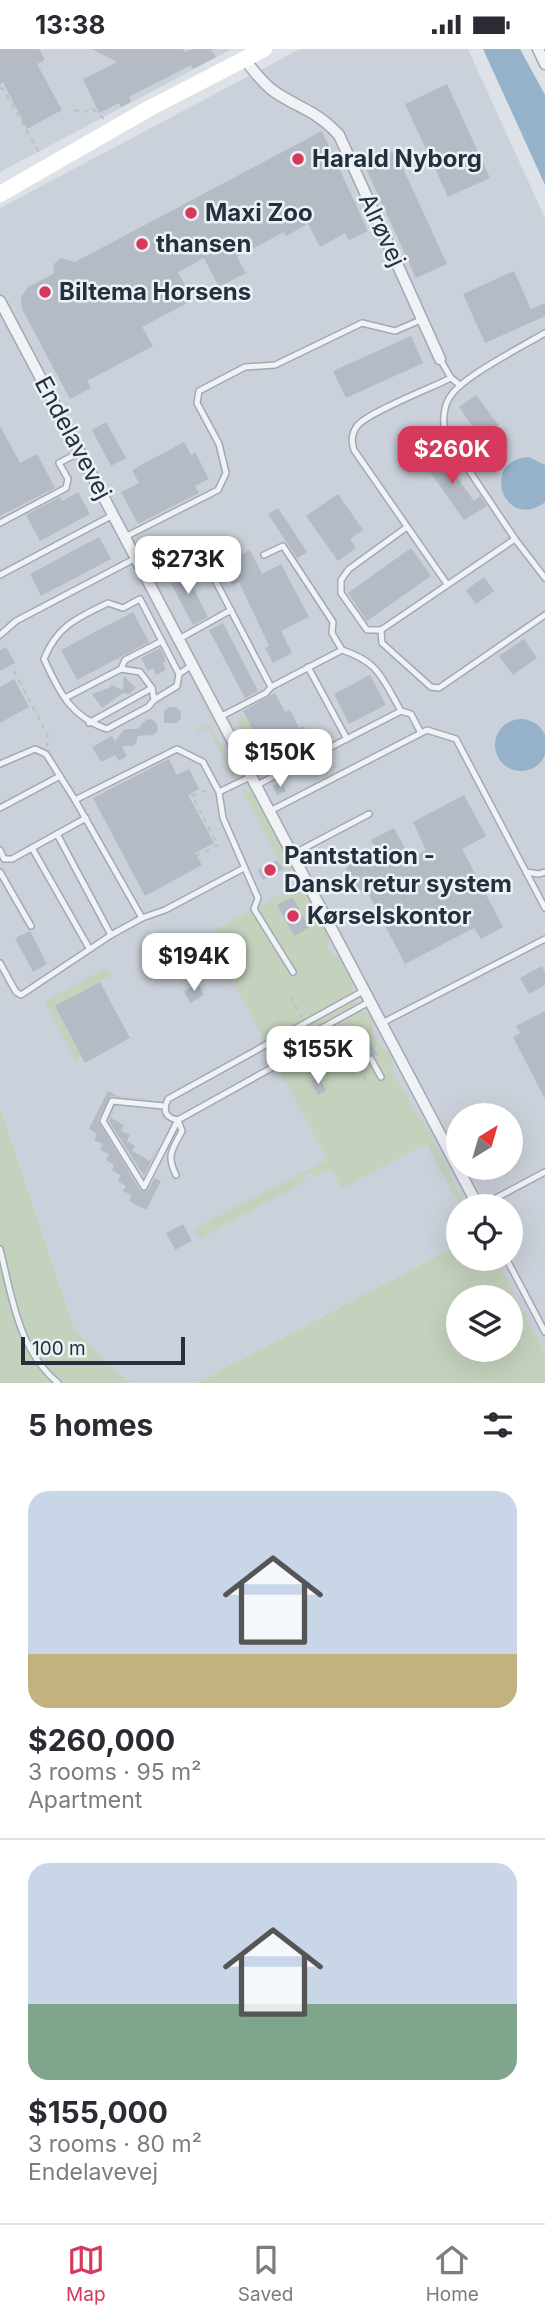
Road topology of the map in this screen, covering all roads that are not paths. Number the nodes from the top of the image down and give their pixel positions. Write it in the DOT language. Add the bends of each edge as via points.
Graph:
graph roads {
  1 [pos="264,49"];
  2 [pos="538,49"];
  3 [pos="242,54"];
  4 [pos="545,64"];
  5 [pos="0,194"];
  6 [pos="0,301"];
  7 [pos="423,319"];
  8 [pos="545,334"];
  9 [pos="440,359"];
  10 [pos="451,378"];
  11 [pos="460,385"];
  12 [pos="80,452"];
  13 [pos="113,515"];
  14 [pos="0,523"];
  15 [pos="407,527"];
  16 [pos="125,537"];
  17 [pos="515,539"];
  18 [pos="264,555"];
  19 [pos="136,558"];
  20 [pos="0,575"];
  21 [pos="545,578"];
  22 [pos="148,580"];
  23 [pos="447,584"];
  24 [pos="158,600"];
  25 [pos="144,607"];
  26 [pos="231,610"];
  27 [pos="545,615"];
  28 [pos="381,630"];
  29 [pos="0,635"];
  30 [pos="179,639"];
  31 [pos="162,641"];
  32 [pos="342,649"];
  33 [pos="193,665"];
  34 [pos="308,667"];
  35 [pos="121,669"];
  36 [pos="178,674"];
  37 [pos="271,687"];
  38 [pos="152,688"];
  39 [pos="65,698"];
  40 [pos="153,699"];
  41 [pos="401,711"];
  42 [pos="220,717"];
  43 [pos="89,723"];
  44 [pos="421,733"];
  45 [pos="347,739"];
  46 [pos="0,764"];
  47 [pos="60,776"];
  48 [pos="254,781"];
  49 [pos="217,789"];
  50 [pos="75,800"];
  51 [pos="0,808"];
  52 [pos="271,811"];
  53 [pos="369,814"];
  54 [pos="86,818"];
  55 [pos="57,834"];
  56 [pos="33,848"];
  57 [pos="0,851"];
  58 [pos="293,854"];
  59 [pos="2,860"];
  60 [pos="244,868"];
  61 [pos="0,872"];
  62 [pos="526,872"];
  63 [pos="545,872"];
  64 [pos="545,908"];
  65 [pos="142,918"];
  66 [pos="31,926"];
  67 [pos="111,935"];
  68 [pos="545,939"];
  69 [pos="89,948"];
  70 [pos="0,963"];
  71 [pos="293,972"];
  72 [pos="368,996"];
  73 [pos="382,1023"];
  74 [pos="272,1041"];
  75 [pos="371,1059"];
  76 [pos="283,1061"];
  77 [pos="381,1077"];
  78 [pos="164,1106"];
  79 [pos="178,1120"];
  80 [pos="545,1172"];
  81 [pos="176,1175"];
  82 [pos="474,1194"];
  83 [pos="503,1194"];
  84 [pos="0,1249"];
  85 [pos="513,1271"];
  86 [pos="545,1332"];
  87 [pos="58,1383"];
  1 -- 3 [label="street"];
  2 -- 4 [label="street"];
  3 -- 5 [label="street"];
  3 -- 7 [label="street, Alrøvej" via="276,93 313,111 339,135"];
  6 -- 12 [label="street, Endelavevej"];
  7 -- 9 [label="street, Alrøvej"];
  7 -- 16 [label="lane" via="395,331 362,323 275,365 245,367 199,391 197,403 219,444 226,473 218,490"];
  8 -- 11 [label="lane"];
  9 -- 10 [label="lane"];
  10 -- 11 [label="lane"];
  10 -- 15 [label="lane" via="365,419 352,435 354,450"];
  11 -- 17 [label="lane" via="446,403 446,436"];
  12 -- 13 [label="street, Endelavevej"];
  12 -- 14 [label="lane" via="59,463 68,479 65,488"];
  13 -- 16 [label="street, Endelavevej"];
  13 -- 20 [label="lane"];
  15 -- 23 [label="lane"];
  15 -- 28 [label="lane" via="349,569 341,580 341,593 367,630"];
  16 -- 19 [label="street, Endelavevej"];
  17 -- 21 [label="lane"];
  17 -- 23 [label="lane"];
  18 -- 32 [label="lane" via="283,546 333,622 332,633"];
  19 -- 22 [label="street, Endelavevej"];
  19 -- 29 [label="lane" via="16,621"];
  22 -- 24 [label="street, Endelavevej"];
  22 -- 26 [label="lane" via="195,555 204,559"];
  23 -- 28 [label="lane"];
  24 -- 25 [label="lane"];
  24 -- 30 [label="street, Endelavevej"];
  25 -- 31 [label="lane"];
  25 -- 39 [label="lane" via="140,599 123,608 108,603 74,619 52,640 44,659"];
  26 -- 30 [label="lane"];
  26 -- 37 [label="lane"];
  27 -- 28 [label="lane" via="439,688 431,687 382,643"];
  30 -- 33 [label="street, Endelavevej"];
  31 -- 35 [label="lane" via="125,660"];
  31 -- 36 [label="lane"];
  32 -- 34 [label="lane"];
  32 -- 41 [label="lane" via="377,669"];
  33 -- 36 [label="lane"];
  33 -- 42 [label="street, Endelavevej"];
  34 -- 37 [label="lane"];
  34 -- 45 [label="lane"];
  35 -- 38 [label="lane" via="139,672"];
  35 -- 39 [label="lane"];
  36 -- 40 [label="lane" via="177,686"];
  37 -- 42 [label="lane"];
  38 -- 40 [label="lane"];
  38 -- 43 [label="lane"];
  39 -- 43 [label="lane"];
  40 -- 43 [label="lane" via="148,707 107,729"];
  41 -- 44 [label="lane" via="411,714"];
  41 -- 45 [label="lane"];
  42 -- 48 [label="street, Endelavevej"];
  44 -- 52 [label="lane"];
  44 -- 62 [label="lane" via="427,730 456,739"];
  45 -- 48 [label="lane"];
  46 -- 47 [label="lane" via="35,749 46,754"];
  47 -- 50 [label="lane"];
  47 -- 51 [label="lane"];
  48 -- 49 [label="lane"];
  48 -- 52 [label="street, Endelavevej"];
  49 -- 50 [label="lane" via="202,762 177,749"];
  49 -- 60 [label="lane" via="223,818"];
  50 -- 54 [label="lane"];
  52 -- 58 [label="street, Endelavevej"];
  53 -- 58 [label="lane"];
  54 -- 55 [label="lane"];
  54 -- 65 [label="lane"];
  55 -- 56 [label="lane"];
  55 -- 67 [label="lane"];
  56 -- 59 [label="lane"];
  56 -- 69 [label="lane"];
  57 -- 59 [label="lane"];
  58 -- 72 [label="street, Endelavevej"];
  60 -- 65 [label="lane"];
  60 -- 71 [label="lane" via="258,898 254,909"];
  61 -- 66 [label="lane"];
  62 -- 63 [label="lane"];
  62 -- 64 [label="lane"];
  65 -- 67 [label="lane"];
  67 -- 69 [label="lane"];
  68 -- 73 [label="lane"];
  69 -- 70 [label="lane" via="21,995"];
  72 -- 73 [label="street, Endelavevej"];
  72 -- 74 [label="lane"];
  72 -- 76 [label="lane" via="313,1033 302,1051"];
  73 -- 82 [label="street, Endelavevej"];
  74 -- 76 [label="lane"];
  74 -- 78 [label="lane"];
  75 -- 77 [label="lane"];
  76 -- 79 [label="lane"];
  78 -- 79 [label="lane" via="165,1114"];
  78 -- 79 [label="lane" via="112,1101 103,1121 144,1187"];
  79 -- 81 [label="lane" via="181,1131 170,1155"];
  80 -- 83 [label="lane"];
  84 -- 87 [label="lane" via="21,1331 36,1361"];
  85 -- 86 [label="lane"];
}
